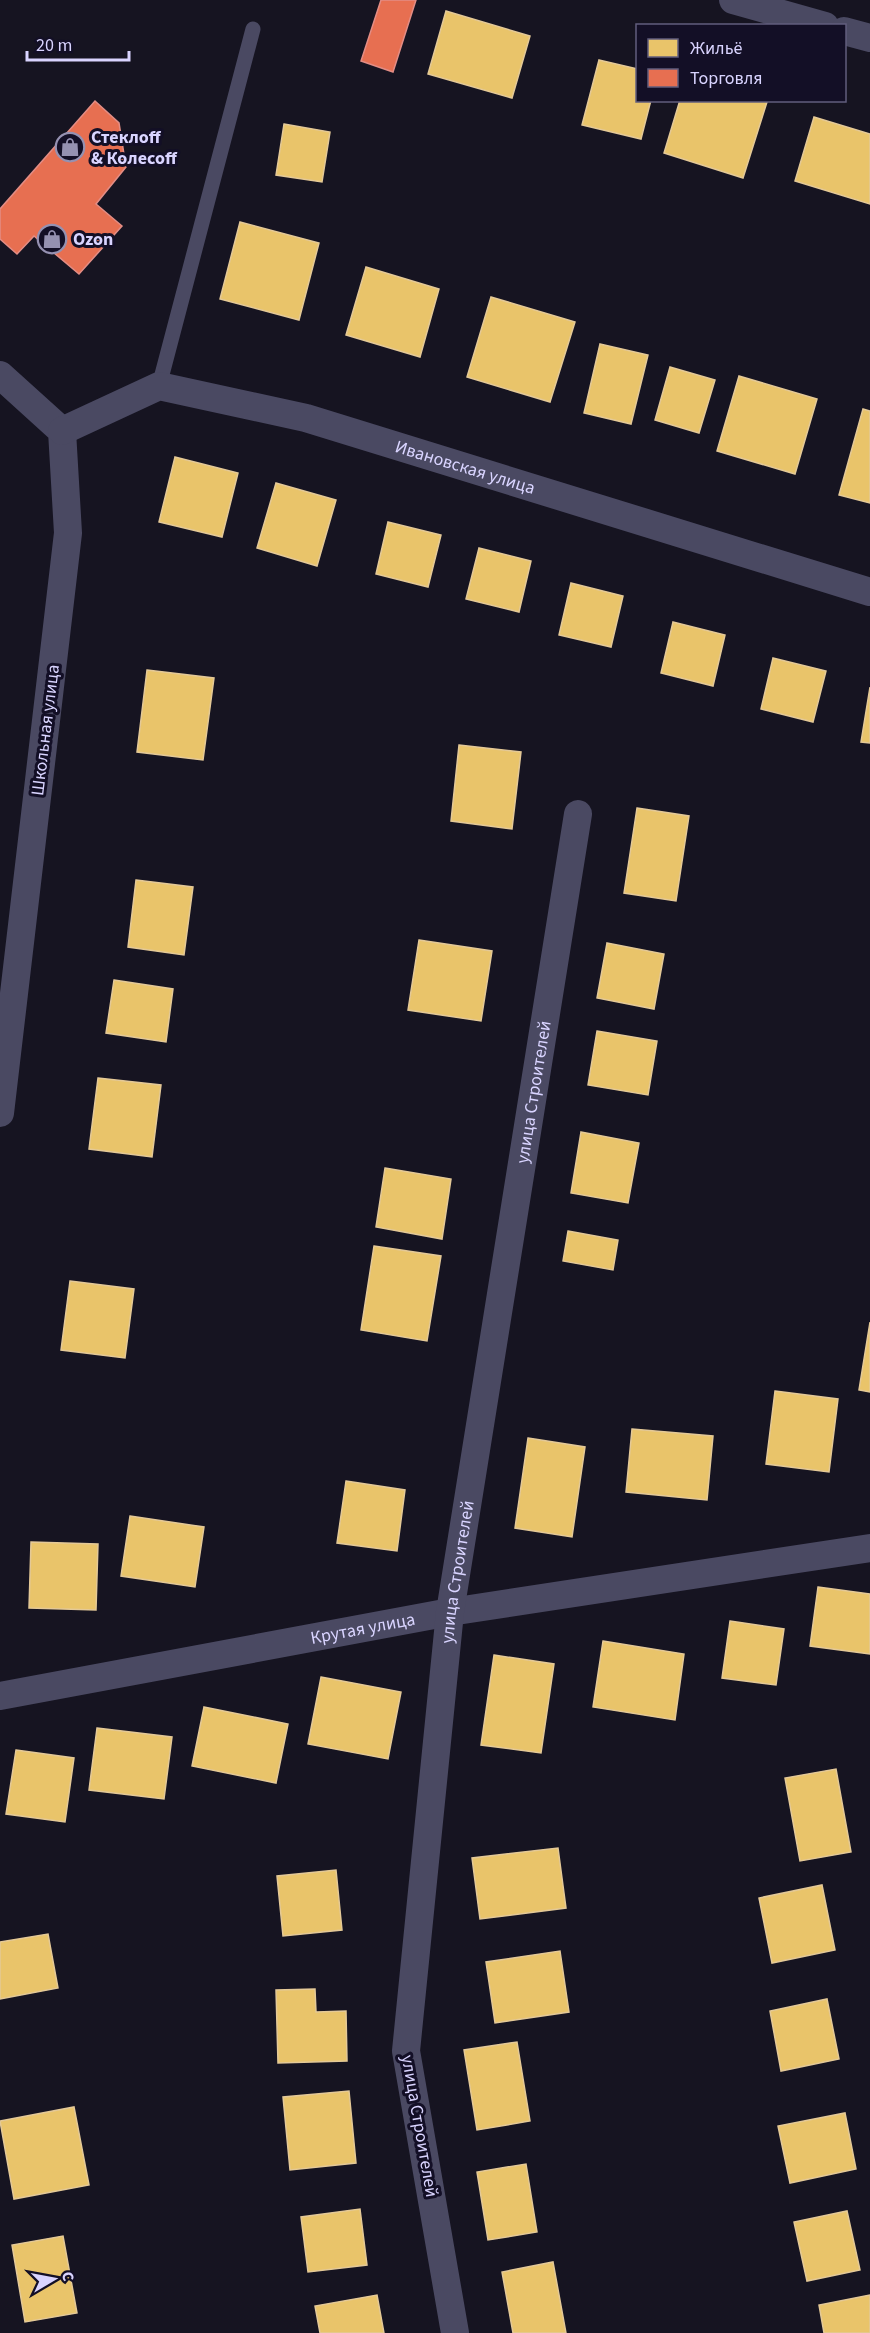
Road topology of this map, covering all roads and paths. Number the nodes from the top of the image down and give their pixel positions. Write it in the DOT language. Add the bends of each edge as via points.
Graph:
graph roads {
  1 [pos="733,0"];
  2 [pos="818,24"];
  3 [pos="253,29"];
  4 [pos="846,32"];
  5 [pos="870,38"];
  6 [pos="0,375"];
  7 [pos="159,386"];
  8 [pos="62,431"];
  9 [pos="870,592"];
  10 [pos="578,814"];
  11 [pos="0,1113"];
  12 [pos="870,1548"];
  13 [pos="450,1612"];
  14 [pos="0,1696"];
  15 [pos="456,2333"];
  1 -- 2 [label="street"];
  3 -- 7 [label="lane"];
  4 -- 5 [label="street"];
  6 -- 8 [label="street"];
  7 -- 8 [label="street"];
  7 -- 9 [label="street, Ивановская улица" via="306,418"];
  8 -- 11 [label="street, Школьная улица" via="68,533"];
  10 -- 13 [label="street, улица Строителей"];
  12 -- 13 [label="street, Крутая улица"];
  13 -- 14 [label="street, Крутая улица"];
  13 -- 15 [label="street, улица Строителей" via="406,2051"];
}
